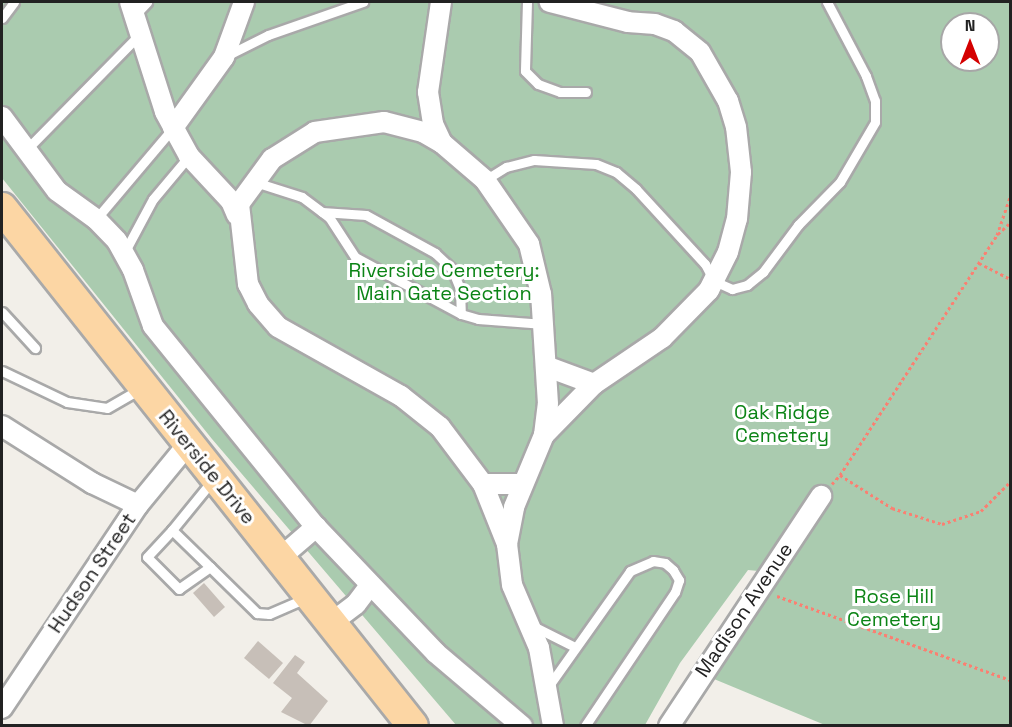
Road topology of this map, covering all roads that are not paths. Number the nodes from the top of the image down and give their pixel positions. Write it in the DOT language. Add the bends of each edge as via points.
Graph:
graph roads {
  1 [pos="14,2"];
  2 [pos="244,2"];
  3 [pos="363,2"];
  4 [pos="441,2"];
  5 [pos="527,2"];
  6 [pos="550,2"];
  7 [pos="827,2"];
  8 [pos="138,13"];
  9 [pos="2,18"];
  10 [pos="224,57"];
  11 [pos="586,92"];
  12 [pos="428,98"];
  13 [pos="2,117"];
  14 [pos="396,124"];
  15 [pos="173,128"];
  16 [pos="442,143"];
  17 [pos="26,150"];
  18 [pos="189,156"];
  19 [pos="485,180"];
  20 [pos="255,182"];
  21 [pos="2,208"];
  22 [pos="322,212"];
  23 [pos="237,215"];
  24 [pos="96,219"];
  25 [pos="124,253"];
  26 [pos="714,281"];
  27 [pos="2,312"];
  28 [pos="461,314"];
  29 [pos="544,324"];
  30 [pos="35,348"];
  31 [pos="548,367"];
  32 [pos="2,371"];
  33 [pos="594,384"];
  34 [pos="143,387"];
  35 [pos="2,426"];
  36 [pos="544,435"];
  37 [pos="189,442"];
  38 [pos="216,476"];
  39 [pos="483,484"];
  40 [pos="522,484"];
  41 [pos="821,496"];
  42 [pos="138,505"];
  43 [pos="316,527"];
  44 [pos="172,530"];
  45 [pos="507,543"];
  46 [pos="280,558"];
  47 [pos="210,567"];
  48 [pos="369,587"];
  49 [pos="310,596"];
  50 [pos="331,623"];
  51 [pos="529,624"];
  52 [pos="574,647"];
  53 [pos="547,689"];
  54 [pos="2,708"];
  55 [pos="413,726"];
  56 [pos="522,726"];
  57 [pos="553,726"];
  58 [pos="585,726"];
  59 [pos="669,726"];
  1 -- 9 [label="lane"];
  2 -- 10 [label="street"];
  3 -- 10 [label="lane" via="268,34"];
  4 -- 12 [label="street"];
  5 -- 11 [label="lane" via="525,71 538,84 560,92"];
  6 -- 26 [label="street" via="674,32 700,52 713,72 736,127 741,172 737,219 728,252"];
  7 -- 26 [label="lane" via="866,76 875,101 875,122 840,182 798,225 763,272 747,285 732,289"];
  8 -- 15 [label="street" via="151,76"];
  8 -- 17 [label="lane"];
  10 -- 15 [label="street"];
  12 -- 14 [label="street" via="416,115"];
  12 -- 16 [label="street"];
  13 -- 17 [label="street"];
  14 -- 16 [label="street"];
  14 -- 20 [label="street" via="384,122 315,132 273,159"];
  15 -- 18 [label="street"];
  15 -- 24 [label="lane"];
  16 -- 19 [label="street"];
  17 -- 24 [label="street" via="57,191"];
  18 -- 23 [label="street" via="231,201"];
  18 -- 25 [label="lane" via="153,199"];
  19 -- 26 [label="lane" via="506,167 534,160 596,164 616,172 705,264"];
  19 -- 29 [label="street" via="529,244"];
  20 -- 22 [label="lane" via="302,197"];
  20 -- 23 [label="street" via="243,195"];
  21 -- 34 [label="main road, Riverside Drive"];
  22 -- 28 [label="lane" via="355,257"];
  22 -- 28 [label="lane" via="375,218 435,253 452,269 460,290"];
  23 -- 39 [label="street" via="248,284 258,304 278,327 401,396 440,427"];
  24 -- 25 [label="street"];
  25 -- 43 [label="street" via="153,326"];
  26 -- 33 [label="street" via="684,319 662,338"];
  27 -- 30 [label="lane"];
  28 -- 29 [label="lane"];
  29 -- 31 [label="street"];
  31 -- 33 [label="street"];
  31 -- 36 [label="street"];
  32 -- 34 [label="lane" via="67,402 107,408"];
  33 -- 36 [label="street"];
  34 -- 37 [label="main road, Riverside Drive"];
  35 -- 42 [label="street" via="92,483"];
  36 -- 40 [label="street"];
  37 -- 38 [label="main road, Riverside Drive"];
  37 -- 42 [label="street, Hudson Street"];
  38 -- 44 [label="lane"];
  38 -- 46 [label="main road, Riverside Drive"];
  39 -- 40 [label="street"];
  39 -- 45 [label="street"];
  40 -- 45 [label="street"];
  41 -- 59 [label="street, Madison Avenue"];
  42 -- 54 [label="street, Hudson Street"];
  43 -- 46 [label="street"];
  43 -- 48 [label="street"];
  44 -- 47 [label="lane"];
  44 -- 47 [label="lane" via="147,557 179,589"];
  45 -- 51 [label="street" via="512,585"];
  46 -- 49 [label="main road, Riverside Drive"];
  47 -- 49 [label="lane" via="257,614 269,614"];
  48 -- 50 [label="street" via="356,604"];
  48 -- 56 [label="street" via="436,653"];
  49 -- 50 [label="main road, Riverside Drive"];
  50 -- 55 [label="main road, Riverside Drive"];
  51 -- 52 [label="lane"];
  51 -- 53 [label="street" via="539,648"];
  52 -- 53 [label="lane"];
  52 -- 58 [label="lane" via="630,571 653,561 665,563 673,570 679,580 675,592"];
  53 -- 57 [label="street"];
}
